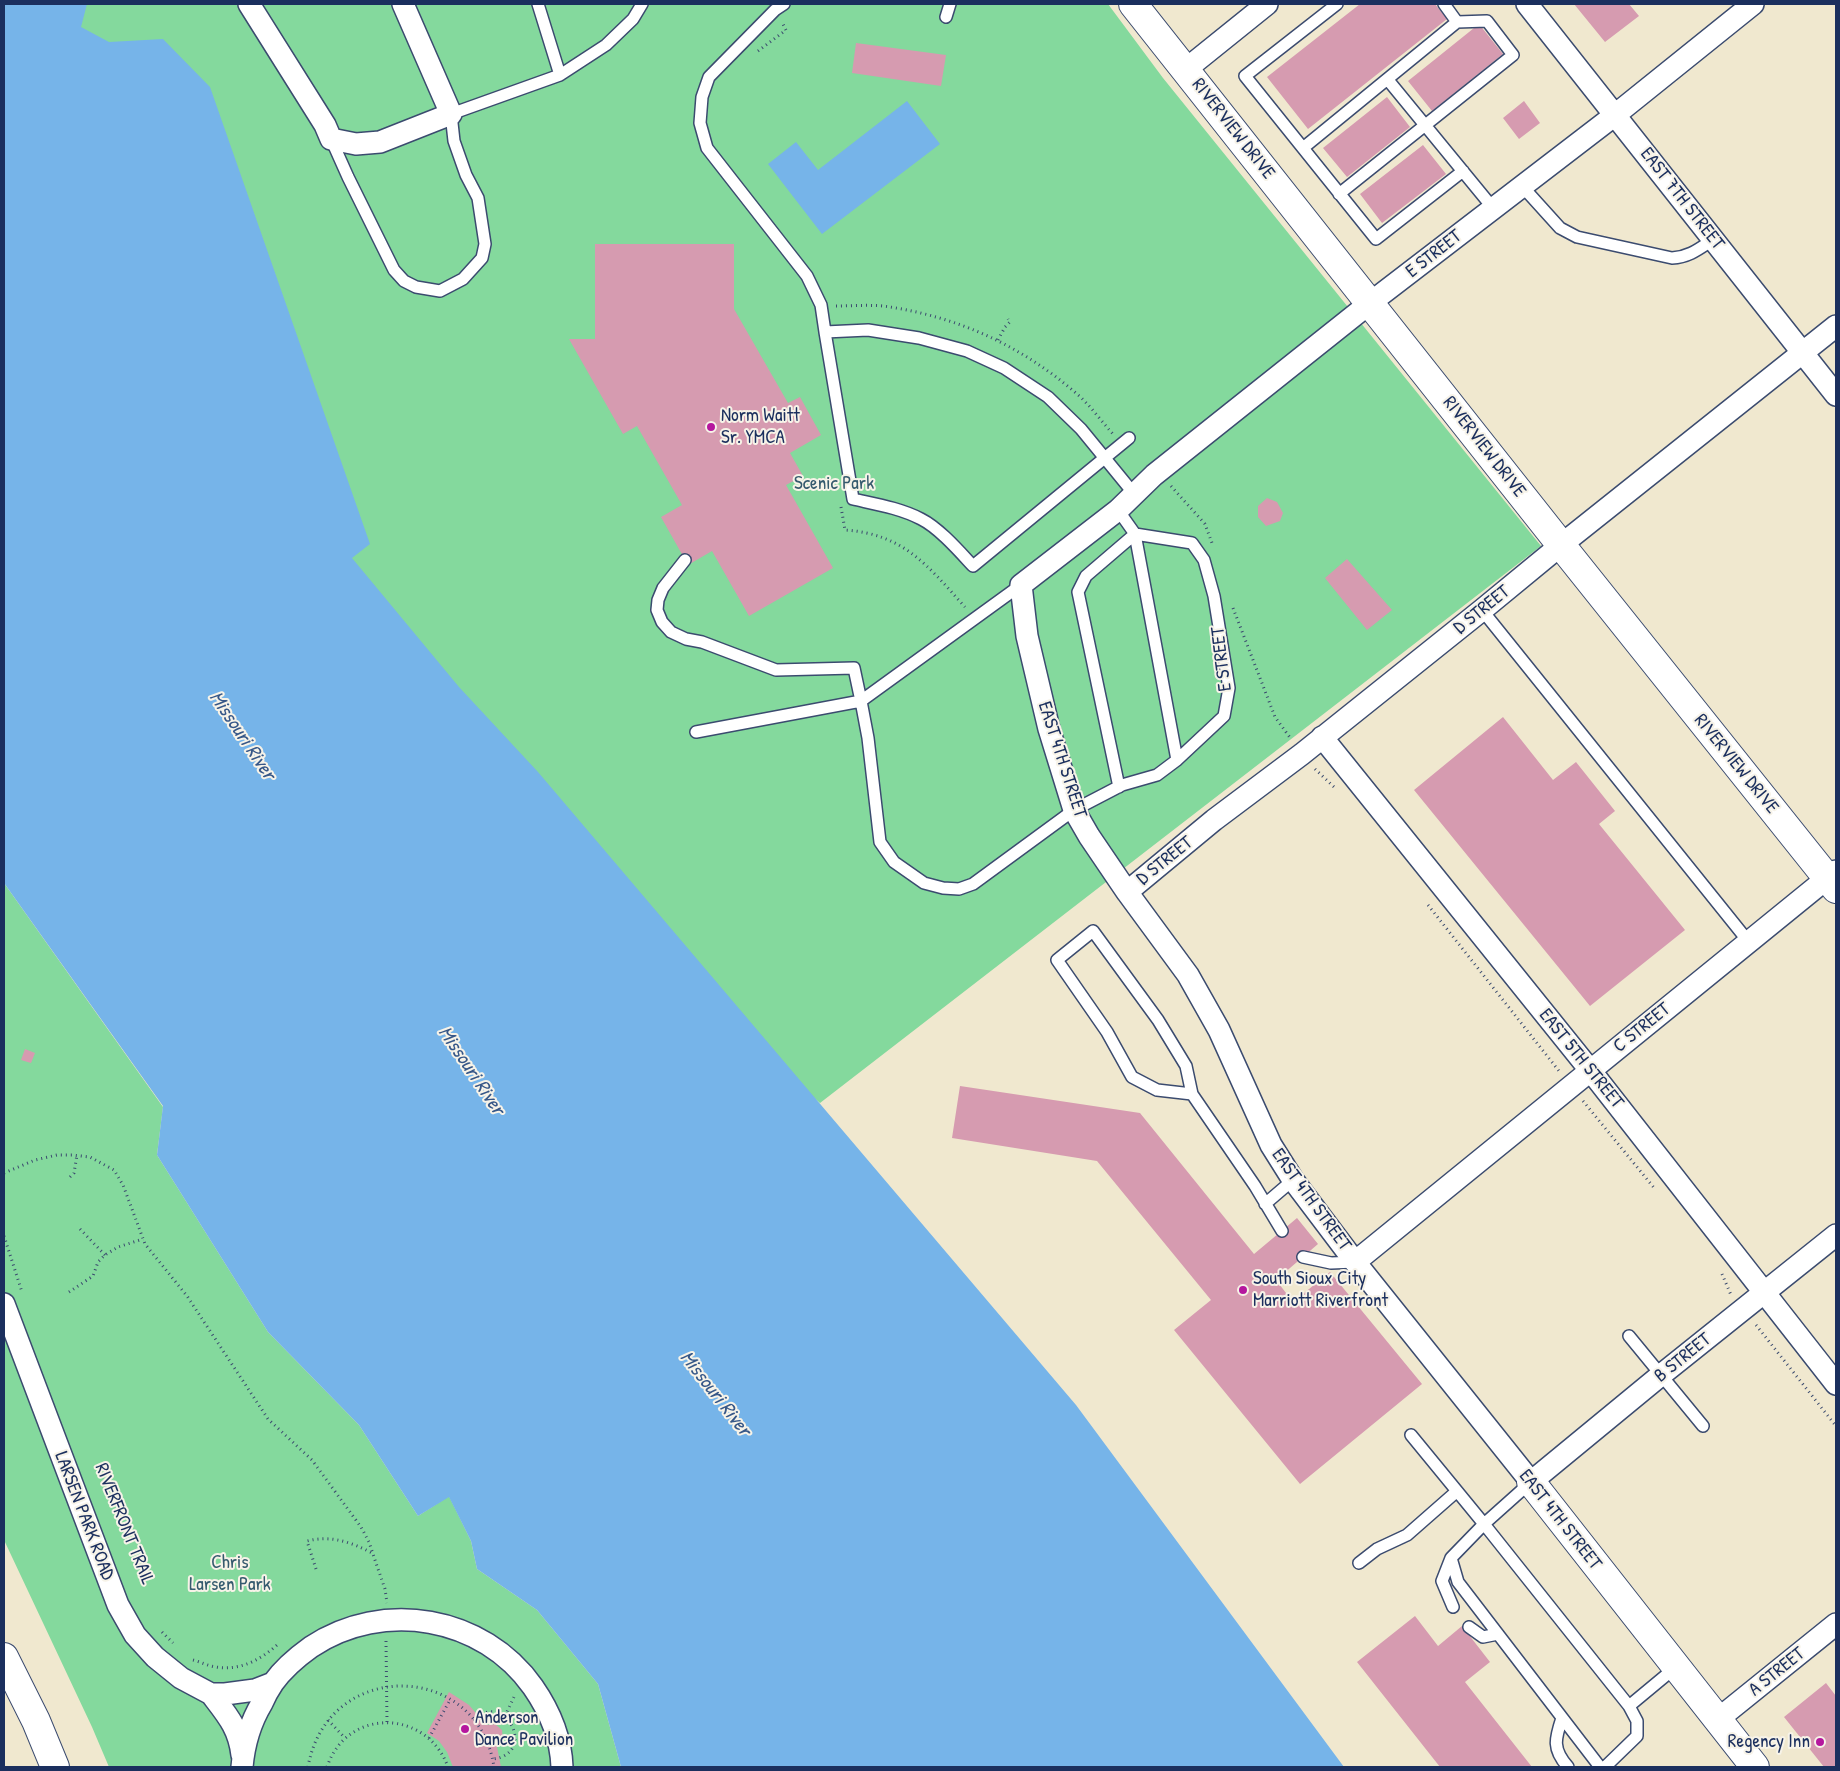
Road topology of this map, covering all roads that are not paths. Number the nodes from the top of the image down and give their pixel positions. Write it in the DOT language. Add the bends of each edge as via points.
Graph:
graph roads {
  1 [pos="248,4"];
  2 [pos="403,4"];
  3 [pos="538,4"];
  4 [pos="642,4"];
  5 [pos="950,4"];
  6 [pos="1133,4"];
  7 [pos="1267,4"];
  8 [pos="1337,4"];
  9 [pos="1444,4"];
  10 [pos="1527,4"];
  11 [pos="1753,4"];
  12 [pos="779,7"];
  13 [pos="946,17"];
  14 [pos="1457,22"];
  15 [pos="1185,70"];
  16 [pos="560,75"];
  17 [pos="1388,80"];
  18 [pos="451,114"];
  19 [pos="1615,115"];
  20 [pos="1426,126"];
  21 [pos="332,139"];
  22 [pos="1303,148"];
  23 [pos="1463,171"];
  24 [pos="1522,186"];
  25 [pos="1340,194"];
  26 [pos="1493,208"];
  27 [pos="1714,239"];
  28 [pos="1370,303"];
  29 [pos="1836,326"];
  30 [pos="825,332"];
  31 [pos="1803,352"];
  32 [pos="1836,394"];
  33 [pos="1125,441"];
  34 [pos="1105,459"];
  35 [pos="1135,495"];
  36 [pos="1118,510"];
  37 [pos="1135,534"];
  38 [pos="1561,545"];
  39 [pos="685,560"];
  40 [pos="1021,585"];
  41 [pos="1482,610"];
  42 [pos="861,701"];
  43 [pos="696,732"];
  44 [pos="1322,737"];
  45 [pos="1177,760"];
  46 [pos="1119,787"];
  47 [pos="1074,810"];
  48 [pos="1833,879"];
  49 [pos="1127,892"];
  50 [pos="1748,941"];
  51 [pos="1590,1070"];
  52 [pos="1192,1094"];
  53 [pos="1293,1180"];
  54 [pos="1265,1204"];
  55 [pos="1282,1231"];
  56 [pos="1836,1235"];
  57 [pos="1303,1257"];
  58 [pos="1355,1262"];
  59 [pos="1764,1292"];
  60 [pos="4,1304"];
  61 [pos="1629,1336"];
  62 [pos="1661,1375"];
  63 [pos="1836,1384"];
  64 [pos="1703,1426"];
  65 [pos="1411,1435"];
  66 [pos="1531,1482"];
  67 [pos="1456,1492"];
  68 [pos="1484,1524"];
  69 [pos="1451,1558"];
  70 [pos="1358,1563"];
  71 [pos="1453,1607"];
  72 [pos="1836,1624"];
  73 [pos="1469,1627"];
  74 [pos="1498,1634"];
  75 [pos="4,1657"];
  76 [pos="1676,1667"];
  77 [pos="273,1683"];
  78 [pos="212,1694"];
  79 [pos="1629,1706"];
  80 [pos="1562,1718"];
  81 [pos="1717,1720"];
  82 [pos="36,1721"];
  83 [pos="242,1763"];
  84 [pos="55,1767"];
  85 [pos="68,1767"];
  86 [pos="562,1767"];
  87 [pos="1568,1767"];
  88 [pos="1600,1767"];
  89 [pos="1605,1767"];
  90 [pos="1755,1767"];
  1 -- 21 [label="street"];
  2 -- 18 [label="street"];
  3 -- 16 [label="lane"];
  4 -- 16 [label="lane" via="633,19 606,44"];
  5 -- 13 [label="lane"];
  6 -- 15 [label="main road, RIVERVIEW DRIVE"];
  7 -- 15 [label="street"];
  8 -- 22 [label="lane" via="1245,76"];
  9 -- 14 [label="lane"];
  10 -- 19 [label="street, EAST 7TH STREET"];
  11 -- 19 [label="street, E STREET"];
  12 -- 30 [label="lane" via="709,77 702,97 700,123 707,148 807,276 821,305"];
  14 -- 17 [label="lane"];
  14 -- 20 [label="lane" via="1487,20 1513,55"];
  15 -- 28 [label="main road, RIVERVIEW DRIVE"];
  16 -- 18 [label="lane"];
  17 -- 20 [label="lane"];
  17 -- 22 [label="lane"];
  18 -- 21 [label="street" via="380,142 356,144"];
  18 -- 21 [label="lane" via="454,141 478,198 485,244 482,258 463,279 440,291 416,287 404,281 394,270"];
  19 -- 24 [label="street, E STREET"];
  19 -- 27 [label="street, EAST 7TH STREET"];
  20 -- 23 [label="lane"];
  20 -- 25 [label="lane"];
  22 -- 25 [label="lane"];
  23 -- 25 [label="lane" via="1376,239"];
  23 -- 26 [label="lane"];
  24 -- 26 [label="street, E STREET"];
  24 -- 27 [label="lane" via="1560,228 1577,237 1672,258 1693,253"];
  26 -- 28 [label="street, E STREET"];
  27 -- 31 [label="street, EAST 7TH STREET"];
  28 -- 35 [label="street, E STREET" via="1154,476"];
  28 -- 38 [label="main road, RIVERVIEW DRIVE"];
  29 -- 31 [label="street, D STREET"];
  30 -- 34 [label="lane" via="868,330 919,338 967,352 1004,368 1048,396"];
  30 -- 34 [label="lane" via="853,499 922,519 951,542 973,566"];
  31 -- 32 [label="street, EAST 7TH STREET"];
  31 -- 38 [label="street, D STREET"];
  33 -- 34 [label="lane"];
  34 -- 35 [label="lane"];
  35 -- 36 [label="street, E STREET"];
  36 -- 37 [label="lane"];
  36 -- 40 [label="street, E STREET"];
  37 -- 45 [label="lane"];
  37 -- 45 [label="lane, E STREET" via="1192,543 1204,560 1214,596 1229,688 1224,716"];
  37 -- 46 [label="lane" via="1086,576 1078,592"];
  38 -- 41 [label="street, D STREET"];
  38 -- 48 [label="main road, RIVERVIEW DRIVE"];
  39 -- 42 [label="lane, E STREET" via="663,588 658,600 657,610 671,632 776,670 854,668"];
  40 -- 42 [label="lane"];
  40 -- 47 [label="street, EAST 4TH STREET" via="1027,636 1049,729"];
  41 -- 44 [label="street, D STREET"];
  41 -- 50 [label="lane"];
  42 -- 43 [label="lane"];
  42 -- 47 [label="lane, E STREET" via="880,842 894,862 924,883 959,889 974,884"];
  44 -- 49 [label="street, D STREET"];
  44 -- 51 [label="street, EAST 5TH STREET"];
  45 -- 46 [label="lane, E STREET" via="1157,775"];
  46 -- 47 [label="lane, E STREET"];
  47 -- 49 [label="street, EAST 4TH STREET"];
  48 -- 50 [label="street, C STREET"];
  49 -- 53 [label="street, EAST 4TH STREET" via="1188,975 1219,1030 1271,1145"];
  50 -- 51 [label="street, C STREET"];
  51 -- 58 [label="street, C STREET"];
  51 -- 59 [label="street, EAST 5TH STREET"];
  52 -- 52 [label="lane" via="1186,1066 1158,1020 1093,931 1057,960 1108,1032 1132,1076 1157,1090"];
  52 -- 54 [label="lane"];
  53 -- 54 [label="lane"];
  53 -- 58 [label="street, EAST 4TH STREET"];
  54 -- 55 [label="lane"];
  56 -- 59 [label="street, B STREET"];
  57 -- 58 [label="lane" via="1331,1263"];
  58 -- 66 [label="street, EAST 4TH STREET"];
  59 -- 62 [label="street, B STREET"];
  59 -- 63 [label="street, EAST 5TH STREET"];
  60 -- 78 [label="street, LARSEN PARK ROAD" via="118,1605 135,1635 155,1657 181,1678"];
  61 -- 62 [label="lane"];
  62 -- 64 [label="lane"];
  62 -- 66 [label="street, B STREET"];
  65 -- 67 [label="lane"];
  66 -- 68 [label="lane"];
  66 -- 76 [label="main road, EAST 4TH STREET"];
  67 -- 68 [label="lane"];
  67 -- 70 [label="lane" via="1406,1535 1377,1549"];
  68 -- 69 [label="lane"];
  68 -- 79 [label="lane"];
  69 -- 71 [label="lane" via="1442,1581"];
  69 -- 74 [label="lane" via="1458,1582"];
  72 -- 81 [label="street, A STREET"];
  73 -- 74 [label="lane" via="1483,1637"];
  74 -- 80 [label="lane"];
  75 -- 82 [label="main road"];
  76 -- 79 [label="lane"];
  76 -- 81 [label="main road, EAST 4TH STREET"];
  77 -- 78 [label="street, LARSEN PARK ROAD" via="255,1690"];
  77 -- 83 [label="street, LARSEN PARK ROAD" via="254,1718"];
  77 -- 86 [label="street, LARSEN PARK ROAD" via="321,1640 386,1613 449,1626 499,1651 525,1676 555,1729"];
  78 -- 83 [label="street, LARSEN PARK ROAD" via="236,1728"];
  79 -- 89 [label="lane" via="1637,1721 1637,1736"];
  80 -- 87 [label="lane" via="1555,1740"];
  80 -- 88 [label="lane"];
  81 -- 90 [label="main road, EAST 4TH STREET"];
  82 -- 84 [label="main road"];
  82 -- 85 [label="main road"];
}
